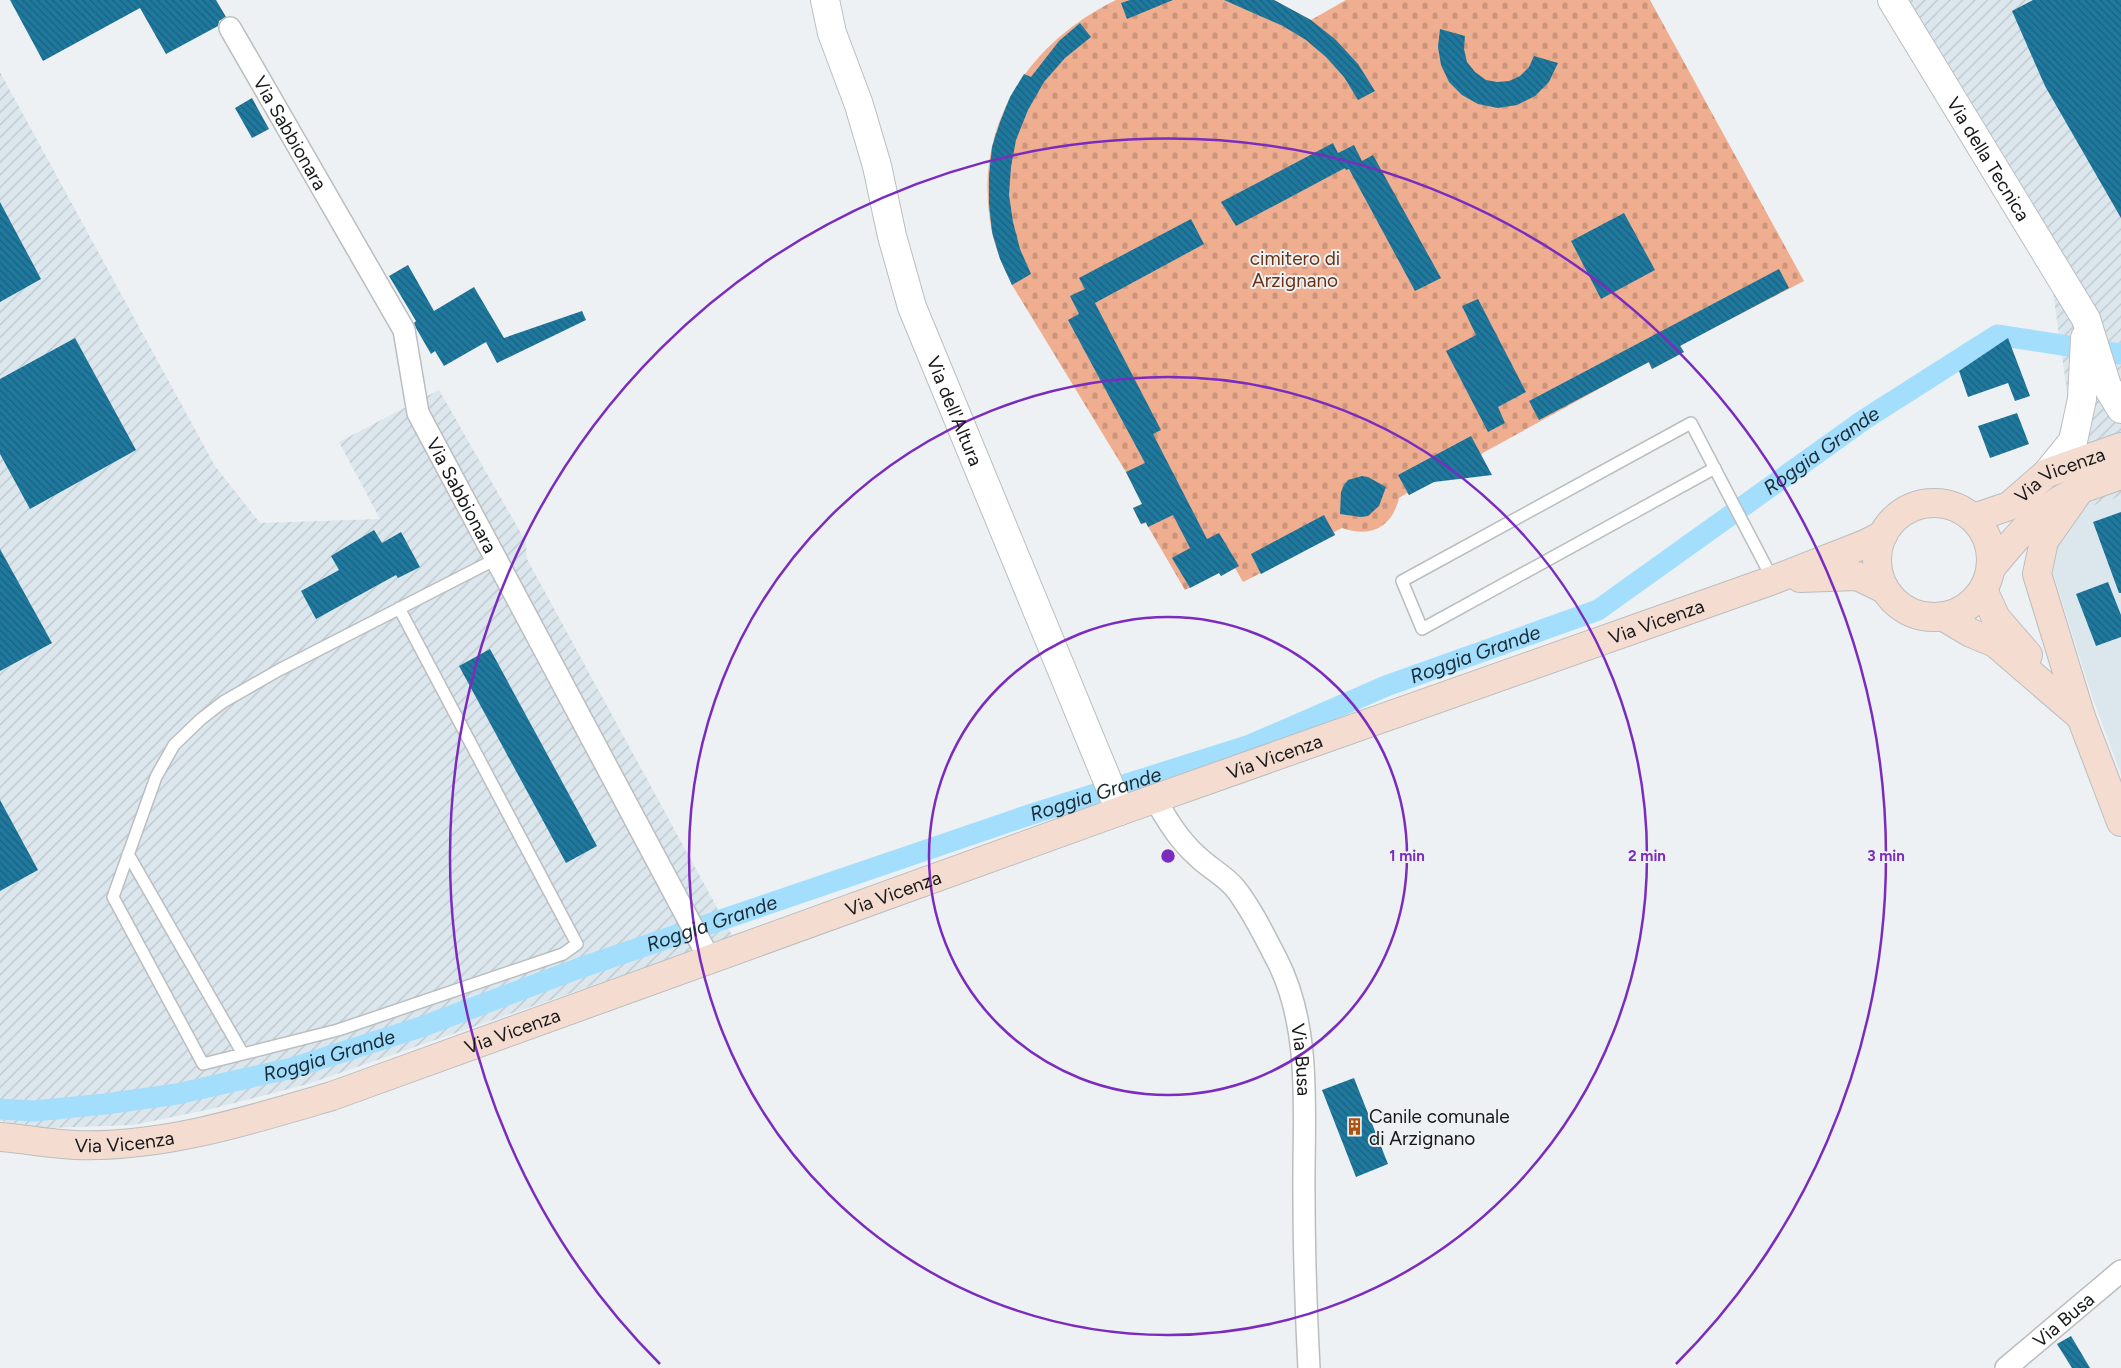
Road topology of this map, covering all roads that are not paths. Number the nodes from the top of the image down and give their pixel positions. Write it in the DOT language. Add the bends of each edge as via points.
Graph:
graph roads {
  1 [pos="825,0"];
  2 [pos="1892,0"];
  3 [pos="230,28"];
  4 [pos="2086,319"];
  5 [pos="2121,409"];
  6 [pos="2121,447"];
  7 [pos="1715,468"];
  8 [pos="2047,473"];
  9 [pos="2121,475"];
  10 [pos="2079,491"];
  11 [pos="1974,518"];
  12 [pos="1883,535"];
  13 [pos="496,558"];
  14 [pos="1987,579"];
  15 [pos="1773,580"];
  16 [pos="1884,589"];
  17 [pos="399,608"];
  18 [pos="1944,617"];
  19 [pos="2081,717"];
  20 [pos="1156,798"];
  21 [pos="1120,811"];
  22 [pos="2121,822"];
  23 [pos="128,854"];
  24 [pos="710,960"];
  25 [pos="242,1054"];
  26 [pos="0,1137"];
  27 [pos="2121,1271"];
  28 [pos="1309,1368"];
  29 [pos="2006,1368"];
  1 -- 21 [label="street, Via dell'Altura" via="832,33 877,166 912,307"];
  2 -- 4 [label="street, Via della Tecnica"];
  3 -- 13 [label="street, Via Sabbionara" via="404,330 418,413"];
  4 -- 5 [label="street, Via della Tecnica" via="2107,386"];
  4 -- 8 [label="street" via="2082,399 2073,441"];
  6 -- 8 [label="main road, Via Vicenza"];
  7 -- 7 [label="lane" via="1691,423 1402,581 1422,629"];
  7 -- 15 [label="lane"];
  8 -- 11 [label="main road, Via Vicenza" via="2009,506"];
  9 -- 10 [label="main road, Via Vicenza"];
  10 -- 14 [label="main road, Via Vicenza" via="2057,502 2034,520 2014,540"];
  10 -- 19 [label="main road" via="2044,541 2037,574"];
  11 -- 12 [label="main road, Via Vicenza" via="1959,508 1924,504 1907,510"];
  11 -- 14 [label="main road" via="1985,533 1991,550"];
  12 -- 15 [label="main road, Via Vicenza"];
  12 -- 16 [label="main road, Via Vicenza" via="1877,562"];
  13 -- 17 [label="lane"];
  13 -- 24 [label="street, Via Sabbionara"];
  14 -- 18 [label="main road, Via Vicenza" via="1973,603"];
  14 -- 19 [label="main road" via="1996,618"];
  15 -- 16 [label="main road, Via Vicenza" via="1857,576"];
  15 -- 20 [label="main road, Via Vicenza"];
  16 -- 18 [label="main road, Via Vicenza" via="1910,612 1926,617"];
  17 -- 23 [label="lane" via="279,670 223,702 201,719 174,745 156,777"];
  17 -- 25 [label="lane" via="577,944 563,954 338,1030"];
  18 -- 19 [label="main road" via="1994,644"];
  19 -- 22 [label="main road"];
  20 -- 21 [label="main road, Via Vicenza"];
  20 -- 28 [label="street, Via Busa" via="1169,825 1198,857 1235,888 1277,960 1296,1010 1303,1067 1304,1280"];
  21 -- 24 [label="main road, Via Vicenza"];
  23 -- 25 [label="lane"];
  23 -- 25 [label="lane" via="113,897 203,1064"];
  24 -- 26 [label="main road, Via Vicenza" via="332,1096 249,1121 147,1141 76,1145"];
  27 -- 29 [label="street, Via Busa"];
}
